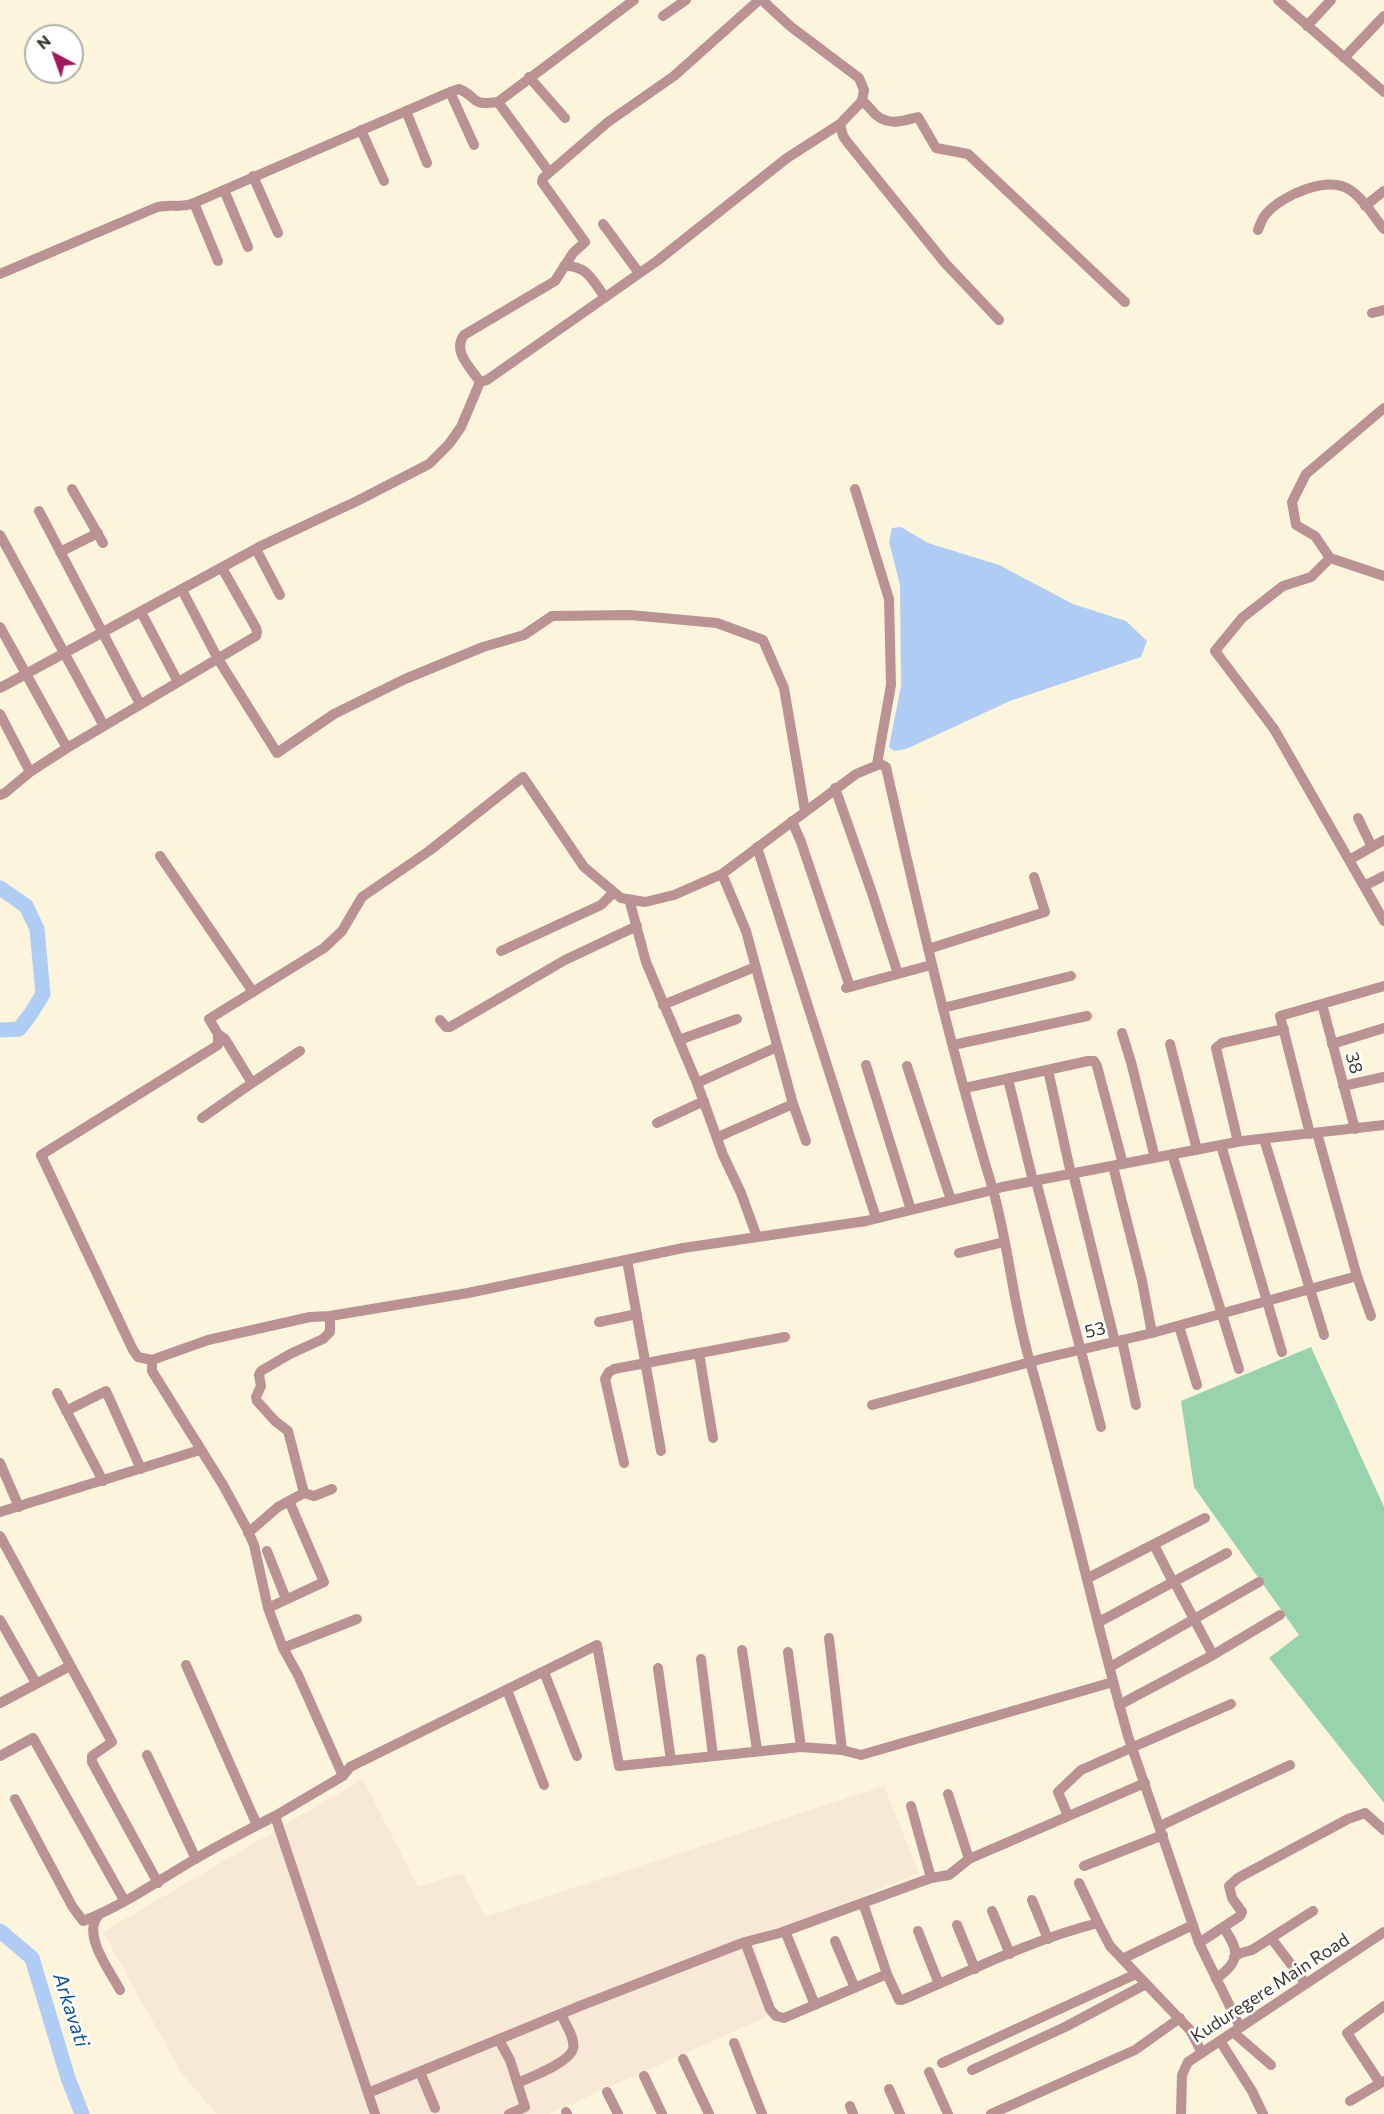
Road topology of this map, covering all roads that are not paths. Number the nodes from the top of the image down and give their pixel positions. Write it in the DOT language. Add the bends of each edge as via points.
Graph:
graph roads {
  1 [pos="634,0"];
  2 [pos="686,0"];
  3 [pos="761,0"];
  4 [pos="1278,0"];
  5 [pos="1332,0"];
  6 [pos="663,16"];
  7 [pos="1384,16"];
  8 [pos="1307,26"];
  9 [pos="1344,58"];
  10 [pos="530,77"];
  11 [pos="450,92"];
  12 [pos="1384,92"];
  13 [pos="862,101"];
  14 [pos="498,102"];
  15 [pos="406,111"];
  16 [pos="565,118"];
  17 [pos="840,124"];
  18 [pos="361,130"];
  19 [pos="474,145"];
  20 [pos="427,164"];
  21 [pos="549,172"];
  22 [pos="253,176"];
  23 [pos="384,181"];
  24 [pos="224,190"];
  25 [pos="1384,191"];
  26 [pos="194,204"];
  27 [pos="1365,206"];
  28 [pos="603,224"];
  29 [pos="1384,229"];
  30 [pos="1258,230"];
  31 [pos="278,233"];
  32 [pos="248,247"];
  33 [pos="219,261"];
  34 [pos="564,266"];
  35 [pos="639,273"];
  36 [pos="0,274"];
  37 [pos="605,297"];
  38 [pos="1125,302"];
  39 [pos="1384,310"];
  40 [pos="1372,313"];
  41 [pos="999,320"];
  42 [pos="480,382"];
  43 [pos="1384,408"];
  44 [pos="72,489"];
  45 [pos="855,489"];
  46 [pos="39,511"];
  47 [pos="0,535"];
  48 [pos="256,549"];
  49 [pos="60,552"];
  50 [pos="1330,558"];
  51 [pos="222,568"];
  52 [pos="1384,576"];
  53 [pos="182,590"];
  54 [pos="280,595"];
  55 [pos="141,612"];
  56 [pos="0,627"];
  57 [pos="104,633"];
  58 [pos="65,653"];
  59 [pos="218,659"];
  60 [pos="26,674"];
  61 [pos="178,682"];
  62 [pos="0,688"];
  63 [pos="140,704"];
  64 [pos="0,714"];
  65 [pos="104,726"];
  66 [pos="67,748"];
  67 [pos="882,766"];
  68 [pos="30,772"];
  69 [pos="835,788"];
  70 [pos="0,795"];
  71 [pos="805,811"];
  72 [pos="1359,818"];
  73 [pos="792,821"];
  74 [pos="1384,840"];
  75 [pos="757,847"];
  76 [pos="1372,847"];
  77 [pos="160,856"];
  78 [pos="1349,860"];
  79 [pos="722,874"];
  80 [pos="1384,876"];
  81 [pos="1034,877"];
  82 [pos="1364,886"];
  83 [pos="614,892"];
  84 [pos="629,899"];
  85 [pos="1384,921"];
  86 [pos="637,926"];
  87 [pos="928,949"];
  88 [pos="501,951"];
  89 [pos="931,965"];
  90 [pos="755,967"];
  91 [pos="898,974"];
  92 [pos="1071,976"];
  93 [pos="1384,986"];
  94 [pos="253,992"];
  95 [pos="1322,1004"];
  96 [pos="663,1005"];
  97 [pos="943,1008"];
  98 [pos="1086,1016"];
  99 [pos="737,1019"];
  100 [pos="440,1020"];
  101 [pos="1384,1028"];
  102 [pos="1284,1029"];
  103 [pos="1122,1033"];
  104 [pos="218,1034"];
  105 [pos="678,1040"];
  106 [pos="1170,1044"];
  107 [pos="1332,1044"];
  108 [pos="953,1045"];
  109 [pos="777,1047"];
  110 [pos="300,1051"];
  111 [pos="866,1065"];
  112 [pos="907,1066"];
  113 [pos="1048,1070"];
  114 [pos="1384,1077"];
  115 [pos="1008,1079"];
  116 [pos="252,1083"];
  117 [pos="697,1083"];
  118 [pos="1343,1086"];
  119 [pos="965,1088"];
  120 [pos="704,1101"];
  121 [pos="793,1104"];
  122 [pos="202,1118"];
  123 [pos="657,1123"];
  124 [pos="1384,1125"];
  125 [pos="1355,1129"];
  126 [pos="1314,1133"];
  127 [pos="718,1137"];
  128 [pos="1264,1138"];
  129 [pos="806,1141"];
  130 [pos="1238,1142"];
  131 [pos="1221,1145"];
  132 [pos="1197,1150"];
  133 [pos="1172,1154"];
  134 [pos="1155,1158"];
  135 [pos="1118,1165"];
  136 [pos="1072,1174"];
  137 [pos="1034,1181"];
  138 [pos="993,1190"];
  139 [pos="951,1200"];
  140 [pos="911,1210"];
  141 [pos="876,1218"];
  142 [pos="757,1237"];
  143 [pos="1004,1242"];
  144 [pos="959,1253"];
  145 [pos="627,1260"];
  146 [pos="1357,1275"];
  147 [pos="1310,1289"];
  148 [pos="1267,1301"];
  149 [pos="637,1314"];
  150 [pos="1222,1314"];
  151 [pos="330,1316"];
  152 [pos="1371,1316"];
  153 [pos="599,1322"];
  154 [pos="1179,1326"];
  155 [pos="1152,1333"];
  156 [pos="1324,1335"];
  157 [pos="784,1337"];
  158 [pos="1119,1341"];
  159 [pos="1080,1350"];
  160 [pos="1282,1352"];
  161 [pos="699,1353"];
  162 [pos="152,1360"];
  163 [pos="646,1363"];
  164 [pos="1030,1363"];
  165 [pos="1239,1369"];
  166 [pos="1197,1385"];
  167 [pos="57,1393"];
  168 [pos="872,1405"];
  169 [pos="1136,1405"];
  170 [pos="66,1411"];
  171 [pos="1101,1427"];
  172 [pos="713,1437"];
  173 [pos="200,1450"];
  174 [pos="662,1451"];
  175 [pos="0,1463"];
  176 [pos="624,1463"];
  177 [pos="141,1469"];
  178 [pos="103,1481"];
  179 [pos="332,1490"];
  180 [pos="304,1492"];
  181 [pos="289,1502"];
  182 [pos="19,1507"];
  183 [pos="0,1512"];
  184 [pos="1206,1518"];
  185 [pos="248,1533"];
  186 [pos="0,1536"];
  187 [pos="1154,1545"];
  188 [pos="267,1551"];
  189 [pos="1227,1553"];
  190 [pos="1088,1578"];
  191 [pos="1259,1582"];
  192 [pos="1175,1584"];
  193 [pos="286,1599"];
  194 [pos="268,1608"];
  195 [pos="1280,1615"];
  196 [pos="357,1619"];
  197 [pos="1195,1619"];
  198 [pos="0,1620"];
  199 [pos="1099,1622"];
  200 [pos="829,1638"];
  201 [pos="283,1648"];
  202 [pos="742,1650"];
  203 [pos="788,1652"];
  204 [pos="1213,1655"];
  205 [pos="700,1659"];
  206 [pos="186,1665"];
  207 [pos="70,1666"];
  208 [pos="1110,1667"];
  209 [pos="658,1668"];
  210 [pos="544,1672"];
  211 [pos="1113,1682"];
  212 [pos="36,1683"];
  213 [pos="507,1690"];
  214 [pos="0,1703"];
  215 [pos="1232,1704"];
  216 [pos="1119,1705"];
  217 [pos="801,1747"];
  218 [pos="1133,1749"];
  219 [pos="757,1750"];
  220 [pos="842,1750"];
  221 [pos="147,1755"];
  222 [pos="0,1756"];
  223 [pos="577,1756"];
  224 [pos="713,1756"];
  225 [pos="671,1761"];
  226 [pos="1290,1765"];
  227 [pos="343,1776"];
  228 [pos="1145,1783"];
  229 [pos="544,1785"];
  230 [pos="948,1794"];
  231 [pos="15,1798"];
  232 [pos="911,1806"];
  233 [pos="275,1816"];
  234 [pos="1068,1816"];
  235 [pos="257,1826"];
  236 [pos="1161,1830"];
  237 [pos="1384,1830"];
  238 [pos="196,1858"];
  239 [pos="969,1859"];
  240 [pos="1084,1866"];
  241 [pos="931,1878"];
  242 [pos="158,1882"];
  243 [pos="1079,1883"];
  244 [pos="124,1900"];
  245 [pos="1032,1900"];
  246 [pos="863,1903"];
  247 [pos="992,1911"];
  248 [pos="1313,1911"];
  249 [pos="98,1916"];
  250 [pos="1098,1923"];
  251 [pos="1193,1924"];
  252 [pos="957,1925"];
  253 [pos="1223,1927"];
  254 [pos="918,1930"];
  255 [pos="785,1931"];
  256 [pos="1384,1932"];
  257 [pos="1271,1938"];
  258 [pos="1048,1939"];
  259 [pos="835,1941"];
  260 [pos="744,1942"];
  261 [pos="1199,1943"];
  262 [pos="1010,1954"];
  263 [pos="1234,1957"];
  264 [pos="1122,1959"];
  265 [pos="975,1969"];
  266 [pos="887,1974"];
  267 [pos="1136,1974"];
  268 [pos="1216,1979"];
  269 [pos="939,1984"];
  270 [pos="1146,1984"];
  271 [pos="1306,1984"];
  272 [pos="855,1988"];
  273 [pos="120,1990"];
  274 [pos="815,2005"];
  275 [pos="1384,2006"];
  276 [pos="561,2014"];
  277 [pos="1180,2018"];
  278 [pos="1237,2029"];
  279 [pos="499,2040"];
  280 [pos="1220,2041"];
  281 [pos="734,2043"];
  282 [pos="1202,2053"];
  283 [pos="683,2059"];
  284 [pos="942,2063"];
  285 [pos="1271,2065"];
  286 [pos="972,2070"];
  287 [pos="420,2072"];
  288 [pos="929,2072"];
  289 [pos="644,2076"];
  290 [pos="1382,2082"];
  291 [pos="518,2083"];
  292 [pos="889,2089"];
  293 [pos="607,2092"];
  294 [pos="368,2094"];
  295 [pos="1350,2101"];
  296 [pos="435,2108"];
  297 [pos="375,2114"];
  298 [pos="509,2114"];
  299 [pos="618,2114"];
  300 [pos="662,2114"];
  301 [pos="709,2114"];
  302 [pos="762,2114"];
  303 [pos="900,2114"];
  304 [pos="948,2114"];
  305 [pos="991,2114"];
  306 [pos="1181,2114"];
  307 [pos="1263,2114"];
  1 -- 10 [label="street"];
  2 -- 6 [label="street"];
  3 -- 13 [label="street" via="859,78 864,90"];
  3 -- 21 [label="street" via="674,76 608,122"];
  4 -- 8 [label="street"];
  5 -- 8 [label="street"];
  7 -- 9 [label="street"];
  8 -- 9 [label="street"];
  9 -- 12 [label="street"];
  10 -- 14 [label="street"];
  10 -- 16 [label="street"];
  11 -- 14 [label="street" via="459,90 482,104"];
  11 -- 15 [label="street"];
  11 -- 19 [label="street"];
  13 -- 17 [label="street"];
  13 -- 38 [label="street" via="878,116 895,123 918,117 936,148 968,154"];
  14 -- 21 [label="street"];
  15 -- 18 [label="street"];
  15 -- 20 [label="street"];
  17 -- 35 [label="street" via="787,158"];
  17 -- 41 [label="street" via="848,144 945,264"];
  18 -- 22 [label="street"];
  18 -- 23 [label="street"];
  21 -- 34 [label="street" via="542,182 585,242"];
  22 -- 24 [label="street"];
  22 -- 31 [label="street"];
  24 -- 26 [label="street"];
  24 -- 32 [label="street"];
  25 -- 27 [label="street"];
  26 -- 33 [label="street"];
  26 -- 36 [label="street" via="155,208"];
  27 -- 29 [label="street"];
  27 -- 30 [label="street" via="1340,184 1319,185 1279,203 1265,214"];
  28 -- 35 [label="street"];
  34 -- 37 [label="street" via="583,268"];
  34 -- 42 [label="street" via="555,281 464,335 459,352"];
  35 -- 37 [label="street"];
  37 -- 42 [label="street"];
  39 -- 40 [label="street"];
  42 -- 48 [label="street" via="461,427 429,464"];
  43 -- 50 [label="street" via="1306,474 1292,502 1296,525 1315,536"];
  44 -- 49 [label="street" via="100,538"];
  45 -- 67 [label="street" via="889,599 891,685"];
  46 -- 49 [label="street"];
  47 -- 58 [label="street"];
  48 -- 51 [label="street"];
  48 -- 54 [label="street"];
  49 -- 57 [label="street"];
  50 -- 52 [label="street"];
  50 -- 78 [label="street" via="1311,577 1283,586 1242,618 1215,651 1274,729"];
  51 -- 53 [label="street"];
  51 -- 59 [label="street" via="257,632"];
  53 -- 55 [label="street"];
  53 -- 59 [label="street"];
  55 -- 57 [label="street"];
  55 -- 61 [label="street"];
  56 -- 60 [label="street"];
  57 -- 58 [label="street"];
  57 -- 63 [label="street"];
  58 -- 60 [label="street"];
  58 -- 65 [label="street"];
  59 -- 61 [label="street"];
  59 -- 71 [label="street" via="277,753 334,714 405,679 524,635 552,616 630,615 717,623 763,640 784,688"];
  60 -- 62 [label="street"];
  60 -- 66 [label="street"];
  61 -- 63 [label="street"];
  63 -- 65 [label="street"];
  64 -- 68 [label="street"];
  65 -- 66 [label="street"];
  66 -- 68 [label="street"];
  67 -- 69 [label="street" via="856,774"];
  67 -- 87 [label="street"];
  68 -- 70 [label="street"];
  69 -- 71 [label="street"];
  69 -- 91 [label="street"];
  71 -- 73 [label="street"];
  72 -- 76 [label="street"];
  73 -- 75 [label="street"];
  73 -- 91 [label="street" via="848,988"];
  74 -- 76 [label="street"];
  75 -- 79 [label="street"];
  75 -- 141 [label="street"];
  76 -- 78 [label="street"];
  77 -- 94 [label="street"];
  78 -- 82 [label="street"];
  79 -- 84 [label="street" via="674,895 645,902"];
  79 -- 90 [label="street" via="746,931"];
  80 -- 82 [label="street"];
  81 -- 87 [label="street" via="1044,912"];
  82 -- 85 [label="street"];
  83 -- 84 [label="street"];
  83 -- 88 [label="street" via="601,905"];
  83 -- 94 [label="street" via="584,867 523,777 429,851 362,897 342,931 324,948"];
  84 -- 86 [label="street"];
  86 -- 96 [label="street"];
  86 -- 100 [label="street" via="565,960 450,1027 446,1028"];
  87 -- 89 [label="street"];
  89 -- 91 [label="street"];
  89 -- 97 [label="street"];
  90 -- 96 [label="street"];
  90 -- 109 [label="street"];
  92 -- 97 [label="street"];
  93 -- 95 [label="street"];
  94 -- 104 [label="street" via="209,1019"];
  95 -- 102 [label="street" via="1280,1016"];
  95 -- 107 [label="street, 38"];
  96 -- 105 [label="street"];
  97 -- 108 [label="street"];
  98 -- 108 [label="street"];
  99 -- 105 [label="street"];
  101 -- 107 [label="street"];
  102 -- 126 [label="street"];
  102 -- 130 [label="street" via="1222,1043 1216,1048"];
  103 -- 134 [label="street"];
  104 -- 116 [label="street"];
  104 -- 162 [label="street" via="218,1045 41,1155 133,1350 138,1357"];
  105 -- 117 [label="street"];
  106 -- 132 [label="street"];
  107 -- 118 [label="street, 38"];
  108 -- 119 [label="street"];
  109 -- 117 [label="street"];
  109 -- 121 [label="street"];
  110 -- 116 [label="street"];
  111 -- 140 [label="street"];
  112 -- 139 [label="street"];
  113 -- 115 [label="street"];
  113 -- 135 [label="street" via="1094,1061"];
  113 -- 136 [label="street"];
  114 -- 118 [label="street"];
  115 -- 119 [label="street"];
  115 -- 137 [label="street"];
  116 -- 122 [label="street"];
  117 -- 120 [label="street"];
  118 -- 125 [label="street, 38"];
  119 -- 138 [label="street"];
  120 -- 123 [label="street"];
  120 -- 127 [label="street"];
  121 -- 127 [label="street"];
  121 -- 129 [label="street"];
  124 -- 125 [label="street"];
  125 -- 126 [label="street"];
  126 -- 128 [label="street"];
  126 -- 146 [label="street"];
  127 -- 142 [label="street"];
  128 -- 130 [label="street"];
  128 -- 147 [label="street"];
  130 -- 131 [label="street"];
  131 -- 132 [label="street"];
  131 -- 148 [label="street"];
  132 -- 133 [label="street"];
  133 -- 134 [label="street"];
  133 -- 150 [label="street"];
  134 -- 135 [label="street"];
  135 -- 136 [label="street"];
  135 -- 155 [label="street"];
  136 -- 137 [label="street"];
  136 -- 158 [label="street"];
  137 -- 138 [label="street"];
  137 -- 159 [label="street"];
  138 -- 139 [label="street"];
  138 -- 143 [label="street"];
  139 -- 140 [label="street"];
  140 -- 141 [label="street"];
  141 -- 142 [label="street"];
  142 -- 145 [label="street"];
  143 -- 144 [label="street"];
  143 -- 164 [label="street"];
  145 -- 149 [label="street"];
  145 -- 151 [label="street"];
  146 -- 147 [label="street, 53"];
  146 -- 152 [label="street"];
  147 -- 148 [label="street, 53"];
  147 -- 156 [label="street"];
  148 -- 150 [label="street, 53"];
  148 -- 160 [label="street"];
  149 -- 153 [label="street"];
  149 -- 163 [label="street"];
  150 -- 154 [label="street, 53"];
  150 -- 165 [label="street"];
  151 -- 162 [label="street" via="208,1340"];
  151 -- 180 [label="street" via="330,1332 323,1339 290,1354 259,1375 257,1401 288,1431"];
  154 -- 155 [label="street, 53"];
  154 -- 166 [label="street"];
  155 -- 158 [label="street, 53"];
  157 -- 161 [label="street"];
  158 -- 159 [label="street, 53"];
  158 -- 169 [label="street"];
  159 -- 164 [label="street, 53"];
  159 -- 171 [label="street"];
  161 -- 163 [label="street"];
  161 -- 172 [label="street"];
  162 -- 173 [label="street" via="152,1371"];
  163 -- 174 [label="street"];
  163 -- 176 [label="street" via="614,1369 605,1379"];
  164 -- 168 [label="street, 53"];
  164 -- 190 [label="street"];
  167 -- 170 [label="street"];
  170 -- 177 [label="street" via="106,1391"];
  170 -- 178 [label="street"];
  173 -- 177 [label="street"];
  173 -- 185 [label="street"];
  175 -- 182 [label="street"];
  177 -- 178 [label="street"];
  178 -- 182 [label="street"];
  179 -- 180 [label="street" via="314,1496"];
  180 -- 181 [label="street"];
  181 -- 185 [label="street"];
  181 -- 193 [label="street" via="324,1582"];
  182 -- 183 [label="street"];
  184 -- 187 [label="street"];
  185 -- 194 [label="street"];
  186 -- 207 [label="street"];
  187 -- 190 [label="street"];
  187 -- 192 [label="street"];
  188 -- 193 [label="street"];
  189 -- 192 [label="street"];
  190 -- 199 [label="street"];
  191 -- 197 [label="street"];
  192 -- 197 [label="street"];
  192 -- 199 [label="street"];
  193 -- 194 [label="street"];
  194 -- 201 [label="street"];
  195 -- 204 [label="street"];
  196 -- 201 [label="street"];
  197 -- 204 [label="street"];
  197 -- 208 [label="street"];
  198 -- 212 [label="street"];
  199 -- 208 [label="street"];
  200 -- 220 [label="street"];
  201 -- 227 [label="street"];
  202 -- 219 [label="street"];
  203 -- 217 [label="street"];
  204 -- 216 [label="street"];
  205 -- 224 [label="street"];
  206 -- 235 [label="street"];
  207 -- 212 [label="street"];
  207 -- 242 [label="street" via="112,1742 92,1756 92,1762"];
  208 -- 211 [label="street"];
  209 -- 225 [label="street"];
  210 -- 213 [label="street"];
  210 -- 223 [label="street"];
  210 -- 225 [label="street" via="597,1645 619,1766"];
  211 -- 216 [label="street"];
  211 -- 220 [label="street" via="861,1755"];
  212 -- 214 [label="street"];
  213 -- 227 [label="street" via="350,1767"];
  213 -- 229 [label="street"];
  215 -- 218 [label="street"];
  216 -- 218 [label="street"];
  217 -- 219 [label="street"];
  217 -- 220 [label="street"];
  218 -- 228 [label="street"];
  218 -- 234 [label="street" via="1081,1770 1058,1792"];
  219 -- 224 [label="street"];
  221 -- 238 [label="street"];
  222 -- 244 [label="street" via="33,1738"];
  224 -- 225 [label="street"];
  226 -- 236 [label="street"];
  227 -- 233 [label="street"];
  228 -- 234 [label="street"];
  228 -- 236 [label="street"];
  230 -- 239 [label="street"];
  231 -- 249 [label="street" via="72,1906 83,1921"];
  232 -- 241 [label="street"];
  233 -- 235 [label="street"];
  233 -- 294 [label="street"];
  234 -- 239 [label="street"];
  235 -- 238 [label="street"];
  236 -- 240 [label="street"];
  236 -- 251 [label="street"];
  237 -- 253 [label="street" via="1365,1813 1238,1878 1229,1886 1242,1912"];
  238 -- 242 [label="street"];
  239 -- 241 [label="street" via="949,1875"];
  241 -- 246 [label="street"];
  242 -- 244 [label="street"];
  243 -- 250 [label="street"];
  244 -- 249 [label="street"];
  245 -- 258 [label="street"];
  246 -- 255 [label="street"];
  246 -- 266 [label="street"];
  247 -- 262 [label="street"];
  248 -- 257 [label="street"];
  249 -- 273 [label="street" via="92,1922 92,1934"];
  250 -- 258 [label="street"];
  250 -- 264 [label="street"];
  251 -- 261 [label="street"];
  251 -- 264 [label="street"];
  252 -- 265 [label="street"];
  253 -- 261 [label="street"];
  253 -- 263 [label="street" via="1234,1943"];
  254 -- 269 [label="street"];
  255 -- 260 [label="street"];
  255 -- 274 [label="street"];
  256 -- 271 [label="street, Kuduregere Main Road"];
  257 -- 263 [label="street"];
  257 -- 271 [label="street"];
  258 -- 262 [label="street"];
  259 -- 272 [label="street"];
  260 -- 274 [label="street" via="772,2013 784,2018"];
  260 -- 276 [label="street"];
  261 -- 268 [label="street"];
  262 -- 265 [label="street"];
  263 -- 268 [label="street" via="1229,1969"];
  264 -- 267 [label="street"];
  265 -- 269 [label="street"];
  266 -- 269 [label="street" via="899,2001"];
  266 -- 272 [label="street"];
  267 -- 270 [label="street"];
  267 -- 284 [label="street"];
  268 -- 278 [label="street"];
  270 -- 277 [label="street"];
  270 -- 286 [label="street"];
  271 -- 278 [label="street, Kuduregere Main Road"];
  272 -- 274 [label="street"];
  275 -- 290 [label="street" via="1347,2033"];
  276 -- 279 [label="street"];
  276 -- 291 [label="street" via="572,2039 569,2056"];
  277 -- 282 [label="street"];
  277 -- 305 [label="street" via="1135,2050"];
  278 -- 280 [label="street, Kuduregere Main Road"];
  278 -- 285 [label="street"];
  279 -- 287 [label="street"];
  279 -- 291 [label="street"];
  280 -- 282 [label="street, Kuduregere Main Road"];
  280 -- 307 [label="street"];
  281 -- 302 [label="street"];
  282 -- 306 [label="street, Kuduregere Main Road" via="1188,2062 1182,2074"];
  283 -- 301 [label="street"];
  287 -- 294 [label="street"];
  287 -- 296 [label="street"];
  288 -- 304 [label="street"];
  289 -- 300 [label="street"];
  290 -- 295 [label="street"];
  291 -- 298 [label="street" via="525,2107"];
  292 -- 303 [label="street"];
  293 -- 299 [label="street"];
  294 -- 297 [label="street"];
}
